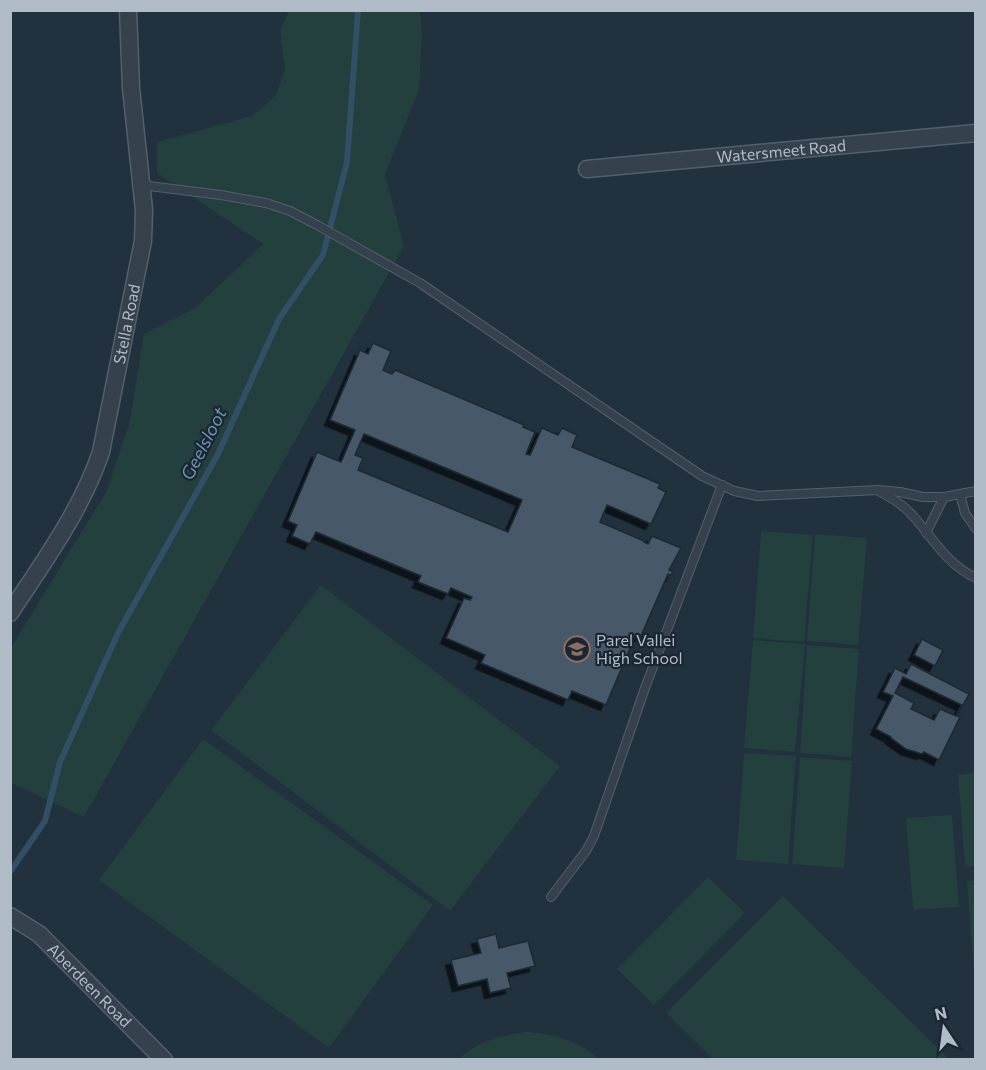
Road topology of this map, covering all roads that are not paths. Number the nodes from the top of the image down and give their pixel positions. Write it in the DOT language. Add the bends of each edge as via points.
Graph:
graph roads {
  1 [pos="128,10"];
  2 [pos="975,133"];
  3 [pos="587,169"];
  4 [pos="141,185"];
  5 [pos="722,485"];
  6 [pos="878,490"];
  7 [pos="975,491"];
  8 [pos="960,494"];
  9 [pos="944,497"];
  10 [pos="975,529"];
  11 [pos="926,533"];
  12 [pos="975,578"];
  13 [pos="10,613"];
  14 [pos="551,897"];
  15 [pos="10,916"];
  16 [pos="165,1059"];
  1 -- 4 [label="street, Stella Road"];
  2 -- 3 [label="street, Watersmeet Road"];
  4 -- 5 [label="lane" via="221,195 290,211 420,284 702,476"];
  4 -- 13 [label="street, Stella Road" via="143,241 101,452 74,514"];
  5 -- 6 [label="lane" via="758,496"];
  5 -- 14 [label="lane" via="594,836"];
  6 -- 9 [label="lane"];
  6 -- 11 [label="lane" via="905,508"];
  7 -- 8 [label="lane"];
  8 -- 9 [label="lane"];
  8 -- 10 [label="lane"];
  9 -- 11 [label="lane"];
  11 -- 12 [label="lane" via="951,561"];
  15 -- 16 [label="street, Aberdeen Road" via="39,934"];
}
